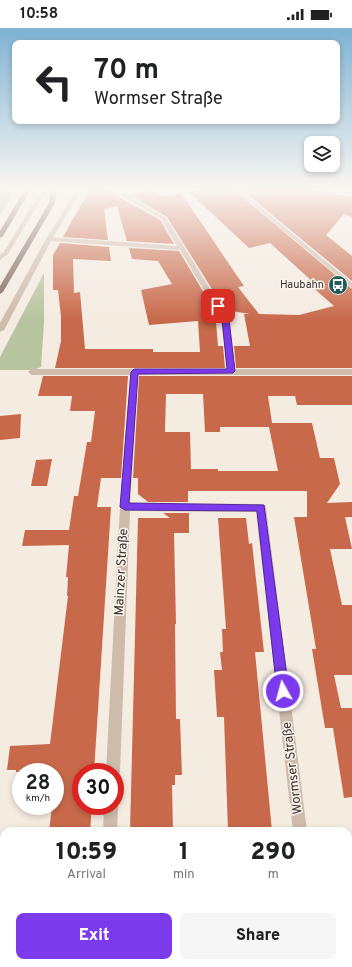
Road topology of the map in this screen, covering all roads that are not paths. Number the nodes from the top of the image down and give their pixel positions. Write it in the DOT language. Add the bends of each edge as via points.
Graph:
graph roads {
  1 [pos="18,233"];
  2 [pos="34,233"];
  3 [pos="53,233"];
  4 [pos="172,233"];
  5 [pos="288,233"];
  6 [pos="49,239"];
  7 [pos="182,248"];
  8 [pos="0,258"];
  9 [pos="352,286"];
  10 [pos="0,292"];
  11 [pos="0,330"];
  12 [pos="231,371"];
  13 [pos="32,372"];
  14 [pos="134,372"];
  15 [pos="352,372"];
  16 [pos="125,507"];
  17 [pos="113,763"];
  18 [pos="111,815"];
  19 [pos="110,827"];
  20 [pos="300,827"];
  1 -- 8 [label="street"];
  2 -- 10 [label="main road"];
  3 -- 6 [label="street"];
  4 -- 7 [label="street"];
  5 -- 9 [label="street"];
  6 -- 7 [label="street"];
  6 -- 11 [label="street"];
  7 -- 12 [label="street" via="225,319"];
  12 -- 14 [label="street"];
  12 -- 15 [label="street"];
  13 -- 14 [label="street"];
  14 -- 16 [label="street, Mainzer Straße"];
  16 -- 17 [label="street, Mainzer Straße"];
  16 -- 20 [label="street, Wormser Straße" via="261,508"];
  18 -- 19 [label="street"];
}
